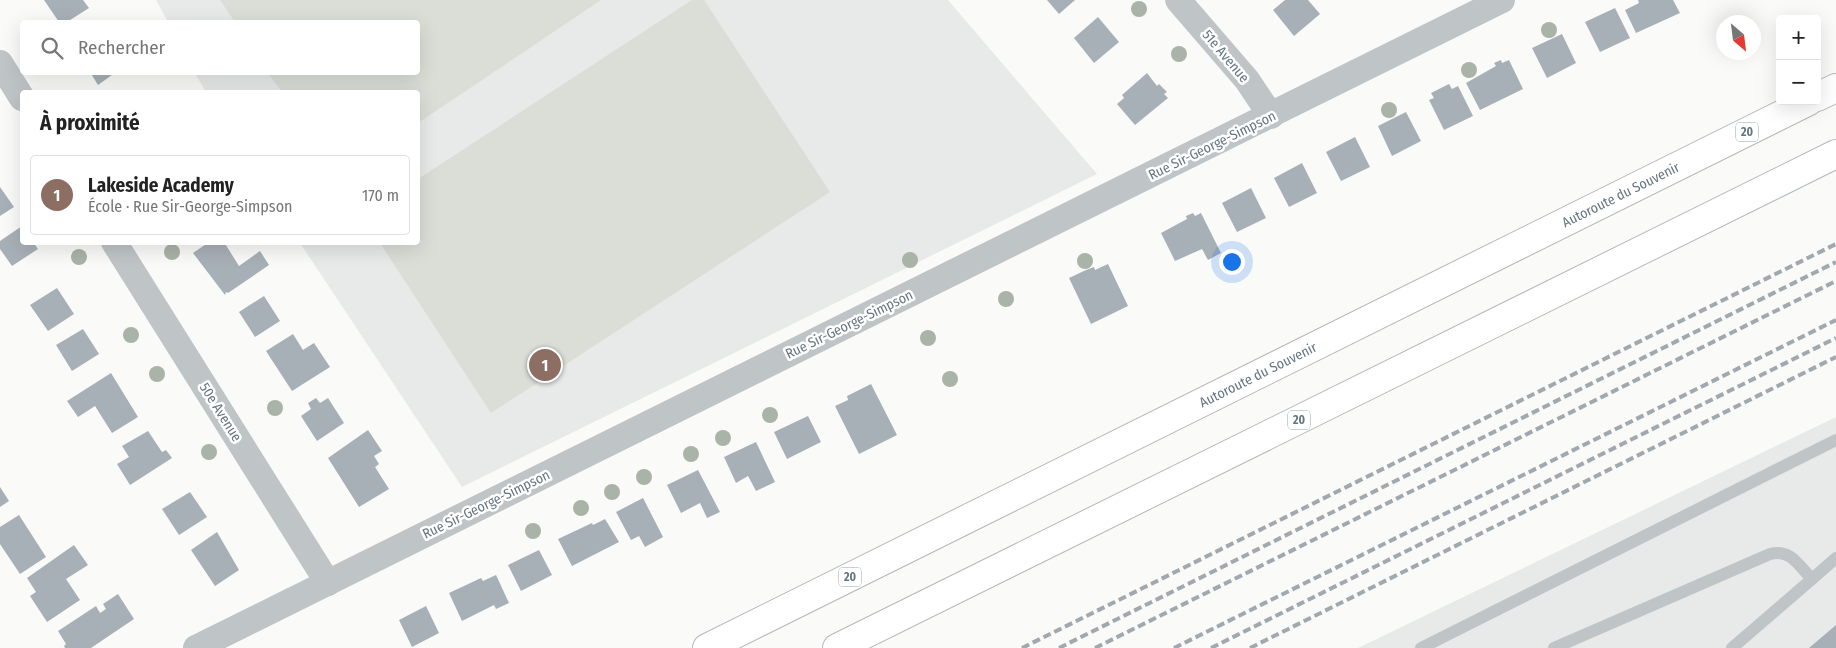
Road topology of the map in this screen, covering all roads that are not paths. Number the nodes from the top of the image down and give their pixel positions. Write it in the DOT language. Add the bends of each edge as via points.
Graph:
graph roads {
  1 [pos="1178,0"];
  2 [pos="1502,0"];
  3 [pos="0,63"];
  4 [pos="1836,88"];
  5 [pos="20,95"];
  6 [pos="1821,95"];
  7 [pos="1801,105"];
  8 [pos="1271,116"];
  9 [pos="1836,154"];
  10 [pos="116,245"];
  11 [pos="1836,440"];
  12 [pos="1836,558"];
  13 [pos="1812,579"];
  14 [pos="328,583"];
  15 [pos="196,648"];
  16 [pos="707,648"];
  17 [pos="837,648"];
  18 [pos="1421,648"];
  19 [pos="1554,648"];
  20 [pos="1732,648"];
  1 -- 8 [label="street, 51e Avenue" via="1247,80"];
  2 -- 8 [label="street, Rue Sir-George-Simpson"];
  3 -- 5 [label="street"];
  4 -- 6 [label="highway"];
  7 -- 16 [label="highway, Autoroute du Souvenir / 20"];
  8 -- 14 [label="street, Rue Sir-George-Simpson"];
  9 -- 17 [label="highway, 20"];
  10 -- 14 [label="street, 50e Avenue"];
  11 -- 18 [label="lane"];
  12 -- 13 [label="lane"];
  13 -- 19 [label="lane" via="1788,553 1770,554"];
  13 -- 20 [label="lane"];
  14 -- 15 [label="street, Rue Sir-George-Simpson"];
}
